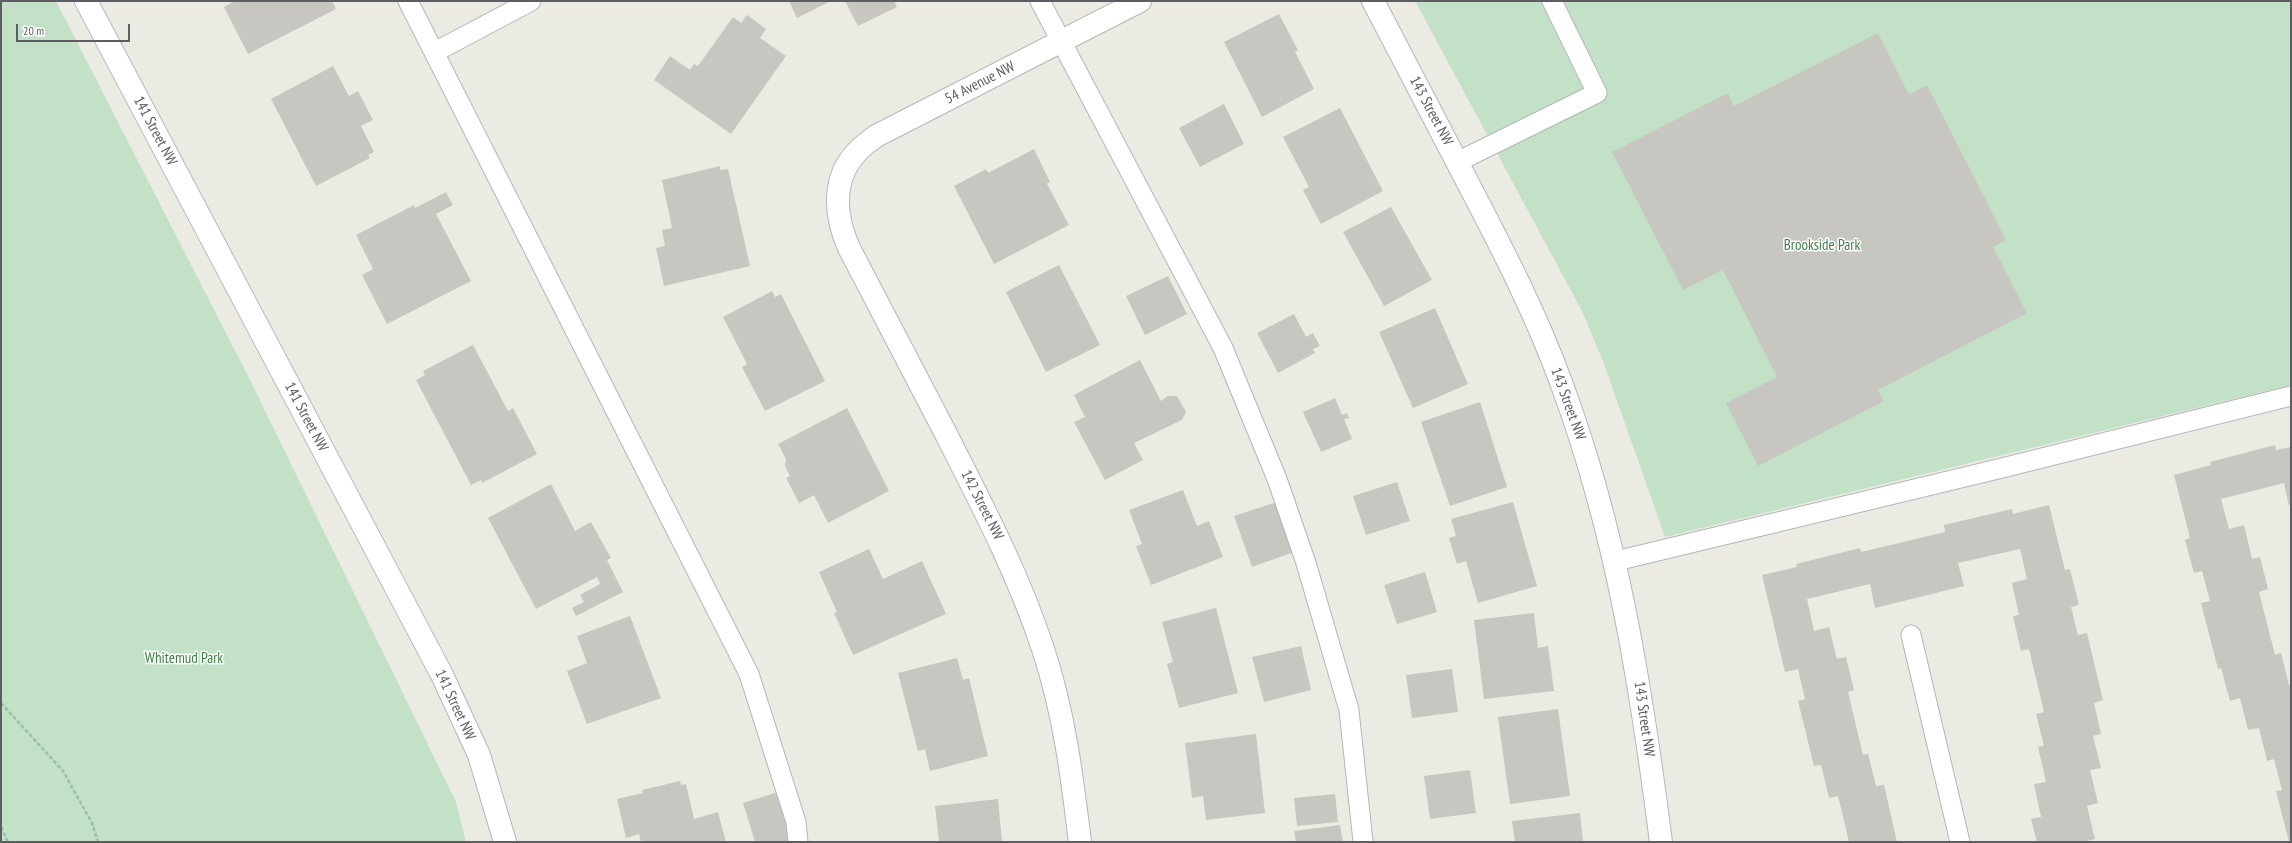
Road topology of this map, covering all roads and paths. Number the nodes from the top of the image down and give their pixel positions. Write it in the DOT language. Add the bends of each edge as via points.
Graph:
graph roads {
  1 [pos="86,1"];
  2 [pos="408,1"];
  3 [pos="531,1"];
  4 [pos="1040,1"];
  5 [pos="1140,1"];
  6 [pos="1373,1"];
  7 [pos="1552,1"];
  8 [pos="1062,41"];
  9 [pos="435,52"];
  10 [pos="1457,162"];
  11 [pos="838,186"];
  12 [pos="2291,396"];
  13 [pos="1616,561"];
  14 [pos="1911,635"];
  15 [pos="1,703"];
  16 [pos="1,827"];
  17 [pos="8,842"];
  18 [pos="98,842"];
  19 [pos="505,842"];
  20 [pos="798,842"];
  21 [pos="1080,842"];
  22 [pos="1363,842"];
  23 [pos="1661,842"];
  24 [pos="1960,842"];
  1 -- 19 [label="street, 141 Street NW" via="442,675 479,755"];
  2 -- 9 [label="lane"];
  3 -- 9 [label="lane"];
  4 -- 8 [label="lane"];
  5 -- 8 [label="street, 54 Avenue NW"];
  6 -- 10 [label="street, 143 Street NW"];
  7 -- 10 [label="lane" via="1597,93"];
  8 -- 11 [label="street, 54 Avenue NW" via="876,136 857,152 845,168"];
  8 -- 22 [label="lane" via="1223,348 1277,479 1306,563 1349,710"];
  9 -- 20 [label="lane" via="749,674 796,822"];
  10 -- 13 [label="street, 143 Street NW" via="1499,243 1562,384 1603,509"];
  11 -- 21 [label="street, 142 Street NW" via="838,214 849,248 982,504 1011,564 1028,608 1043,650 1067,740"];
  12 -- 13 [label="lane" via="2005,468"];
  13 -- 23 [label="street, 143 Street NW" via="1645,716"];
  14 -- 24 [label="lane"];
  15 -- 18 [label="path" via="63,770 92,822"];
  16 -- 17 [label="path"];
}
